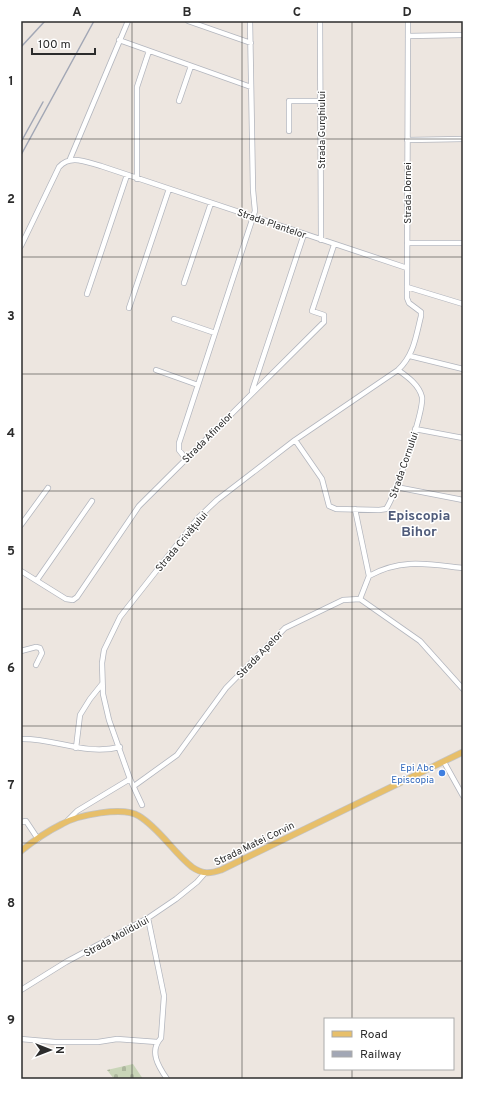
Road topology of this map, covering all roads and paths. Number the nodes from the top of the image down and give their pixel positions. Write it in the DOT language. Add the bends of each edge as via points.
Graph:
graph roads {
  1 [pos="128,21"];
  2 [pos="188,21"];
  3 [pos="250,21"];
  4 [pos="320,21"];
  5 [pos="408,21"];
  6 [pos="463,35"];
  7 [pos="408,36"];
  8 [pos="119,40"];
  9 [pos="251,43"];
  10 [pos="149,51"];
  11 [pos="191,66"];
  12 [pos="251,87"];
  13 [pos="179,101"];
  14 [pos="321,101"];
  15 [pos="289,131"];
  16 [pos="463,139"];
  17 [pos="407,140"];
  18 [pos="70,159"];
  19 [pos="127,176"];
  20 [pos="137,179"];
  21 [pos="169,189"];
  22 [pos="211,203"];
  23 [pos="254,217"];
  24 [pos="304,234"];
  25 [pos="321,240"];
  26 [pos="463,243"];
  27 [pos="407,244"];
  28 [pos="334,245"];
  29 [pos="21,246"];
  30 [pos="407,268"];
  31 [pos="184,283"];
  32 [pos="407,287"];
  33 [pos="87,294"];
  34 [pos="463,304"];
  35 [pos="129,308"];
  36 [pos="174,319"];
  37 [pos="215,333"];
  38 [pos="410,356"];
  39 [pos="156,370"];
  40 [pos="398,370"];
  41 [pos="463,370"];
  42 [pos="198,384"];
  43 [pos="251,393"];
  44 [pos="415,429"];
  45 [pos="463,438"];
  46 [pos="295,440"];
  47 [pos="186,459"];
  48 [pos="396,487"];
  49 [pos="48,488"];
  50 [pos="463,500"];
  51 [pos="92,501"];
  52 [pos="355,509"];
  53 [pos="21,525"];
  54 [pos="463,568"];
  55 [pos="21,571"];
  56 [pos="369,576"];
  57 [pos="37,580"];
  58 [pos="360,599"];
  59 [pos="21,651"];
  60 [pos="36,666"];
  61 [pos="102,684"];
  62 [pos="463,689"];
  63 [pos="21,739"];
  64 [pos="120,747"];
  65 [pos="76,748"];
  66 [pos="463,752"];
  67 [pos="444,762"];
  68 [pos="130,779"];
  69 [pos="134,786"];
  70 [pos="463,796"];
  71 [pos="142,805"];
  72 [pos="68,820"];
  73 [pos="21,822"];
  74 [pos="38,839"];
  75 [pos="21,851"];
  76 [pos="205,873"];
  77 [pos="148,918"];
  78 [pos="21,990"];
  79 [pos="21,1039"];
  80 [pos="157,1042"];
  81 [pos="167,1079"];
  1 -- 8 [label="street"];
  2 -- 9 [label="street"];
  3 -- 9 [label="street"];
  4 -- 14 [label="street, Strada Gurghiului"];
  5 -- 7 [label="street, Strada Dornei"];
  6 -- 7 [label="street"];
  7 -- 17 [label="street, Strada Dornei"];
  8 -- 10 [label="street"];
  8 -- 18 [label="street"];
  9 -- 12 [label="street"];
  10 -- 11 [label="street"];
  10 -- 20 [label="street" via="137,87"];
  11 -- 12 [label="street"];
  11 -- 13 [label="street"];
  12 -- 23 [label="street"];
  14 -- 15 [label="street" via="289,101"];
  14 -- 25 [label="street, Strada Gurghiului"];
  16 -- 17 [label="street"];
  17 -- 27 [label="street, Strada Dornei"];
  18 -- 19 [label="street, Strada Plantelor" via="101,166"];
  18 -- 29 [label="street" via="59,167"];
  19 -- 20 [label="street, Strada Plantelor"];
  19 -- 33 [label="street"];
  20 -- 21 [label="street, Strada Plantelor"];
  21 -- 22 [label="street, Strada Plantelor"];
  21 -- 35 [label="street"];
  22 -- 23 [label="street, Strada Plantelor"];
  22 -- 31 [label="street"];
  23 -- 24 [label="street, Strada Plantelor"];
  23 -- 37 [label="street"];
  24 -- 25 [label="street, Strada Plantelor"];
  24 -- 43 [label="street"];
  25 -- 28 [label="street, Strada Plantelor"];
  26 -- 27 [label="street"];
  27 -- 30 [label="street, Strada Dornei"];
  28 -- 30 [label="street, Strada Plantelor"];
  28 -- 43 [label="street, Strada Afinelor" via="312,311 324,315 324,322"];
  30 -- 32 [label="street, Strada Dornei"];
  32 -- 34 [label="street"];
  32 -- 38 [label="street, Strada Dornei" via="408,301 418,309 421,316"];
  36 -- 37 [label="street"];
  37 -- 42 [label="street"];
  38 -- 40 [label="street, Strada Crivățului"];
  38 -- 41 [label="street"];
  39 -- 42 [label="street"];
  40 -- 44 [label="street, Strada Cornului" via="420,389 422,407"];
  40 -- 46 [label="street, Strada Crivățului"];
  42 -- 47 [label="street" via="178,447"];
  43 -- 47 [label="street, Strada Afinelor"];
  44 -- 45 [label="street"];
  44 -- 48 [label="street, Strada Cornului"];
  46 -- 52 [label="street, Strada Cornului" via="322,479 329,506 336,509"];
  46 -- 61 [label="street, Strada Crivățului" via="234,486 198,518 128,605 112,630 104,650"];
  47 -- 57 [label="street, Strada Afinelor" via="139,506 78,597 73,600 66,599"];
  48 -- 50 [label="street"];
  48 -- 52 [label="street, Strada Cornului" via="386,509"];
  49 -- 53 [label="street"];
  51 -- 57 [label="street"];
  52 -- 56 [label="street"];
  54 -- 56 [label="street" via="413,563 394,565"];
  55 -- 57 [label="street, Strada Afinelor"];
  56 -- 58 [label="street"];
  58 -- 62 [label="street" via="420,642"];
  58 -- 69 [label="street, Strada Apelor" via="350,598 336,602 284,628 226,688 177,755"];
  59 -- 60 [label="street" via="40,648 42,653"];
  61 -- 64 [label="street, Strada Crivățului" via="110,720"];
  61 -- 65 [label="street" via="80,715"];
  63 -- 65 [label="street" via="39,739"];
  64 -- 65 [label="street" via="97,751"];
  64 -- 68 [label="street, Strada Crivățului"];
  66 -- 67 [label="main road, Strada Matei Corvin"];
  67 -- 70 [label="street"];
  67 -- 76 [label="main road, Strada Matei Corvin" via="221,870"];
  68 -- 69 [label="street, Strada Crivățului"];
  68 -- 72 [label="street" via="77,811"];
  69 -- 71 [label="street, Strada Crivățului"];
  72 -- 74 [label="main road, Strada Matei Corvin"];
  72 -- 76 [label="main road, Strada Matei Corvin" via="122,811 138,815 149,822 185,861 199,872"];
  73 -- 74 [label="street" via="26,821"];
  74 -- 75 [label="main road, Strada Matei Corvin"];
  76 -- 77 [label="street, Strada Molidului" via="176,899"];
  77 -- 78 [label="street, Strada Molidului" via="66,962"];
  77 -- 80 [label="street" via="164,996 161,1038"];
  79 -- 80 [label="street" via="55,1042 98,1042 116,1039"];
  80 -- 81 [label="street" via="154,1052"];
}
